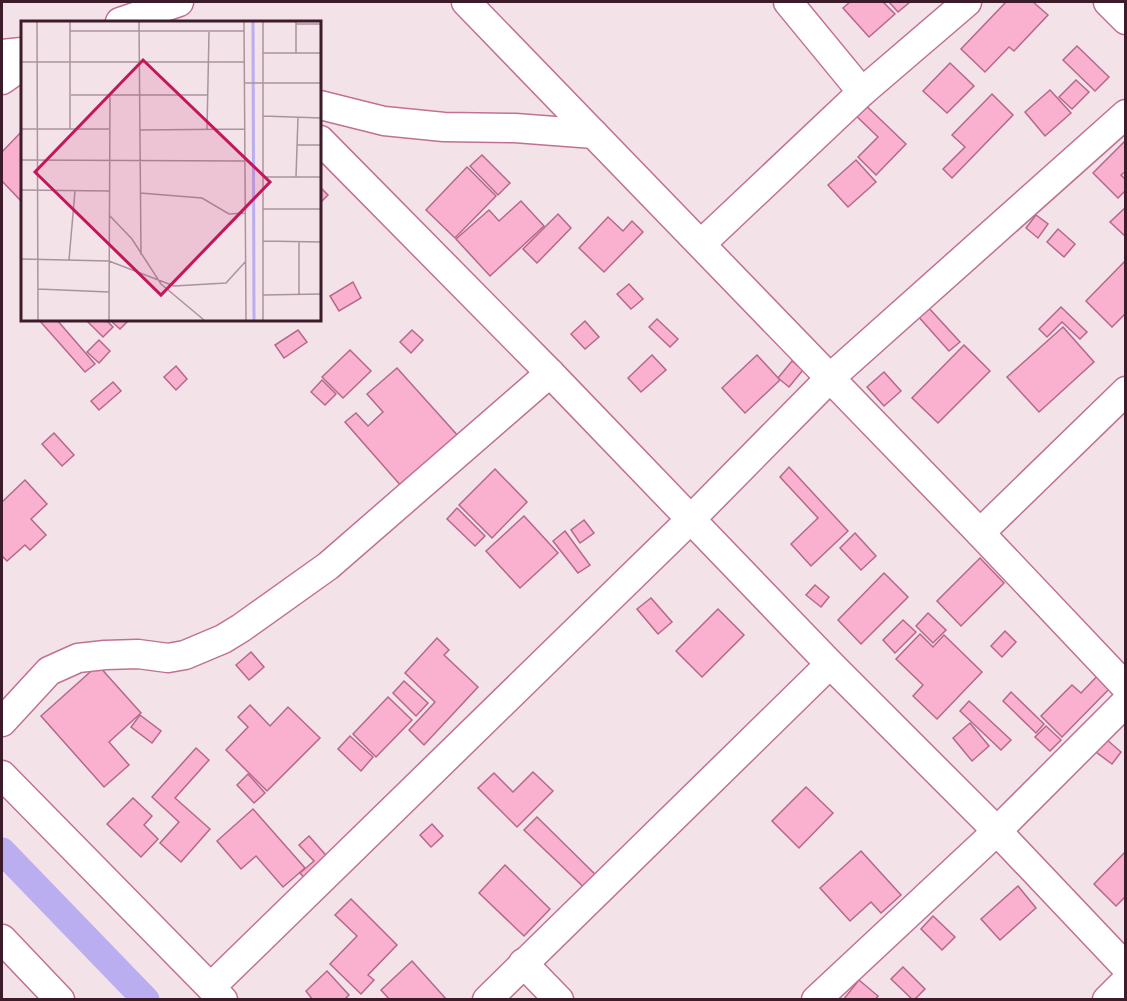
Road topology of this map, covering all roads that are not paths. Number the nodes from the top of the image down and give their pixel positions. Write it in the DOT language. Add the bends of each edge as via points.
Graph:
graph roads {
  1 [pos="179,2"];
  2 [pos="466,2"];
  3 [pos="788,2"];
  4 [pos="967,2"];
  5 [pos="1108,2"];
  6 [pos="1125,20"];
  7 [pos="123,21"];
  8 [pos="21,52"];
  9 [pos="2,54"];
  10 [pos="21,67"];
  11 [pos="2,80"];
  12 [pos="862,92"];
  13 [pos="321,105"];
  14 [pos="1125,114"];
  15 [pos="594,134"];
  16 [pos="321,141"];
  17 [pos="701,244"];
  18 [pos="550,373"];
  19 [pos="830,378"];
  20 [pos="1125,391"];
  21 [pos="691,519"];
  22 [pos="980,532"];
  23 [pos="830,664"];
  24 [pos="1125,687"];
  25 [pos="1125,702"];
  26 [pos="2,722"];
  27 [pos="2,775"];
  28 [pos="997,831"];
  29 [pos="2,939"];
  30 [pos="523,963"];
  31 [pos="1125,967"];
  32 [pos="1125,981"];
  33 [pos="217,993"];
  34 [pos="56,998"];
  35 [pos="487,999"];
  36 [pos="559,999"];
  37 [pos="816,999"];
  38 [pos="1107,999"];
  1 -- 7 [label="street"];
  2 -- 15 [label="street"];
  3 -- 12 [label="street"];
  4 -- 12 [label="street"];
  5 -- 6 [label="street"];
  8 -- 9 [label="street"];
  10 -- 11 [label="street"];
  12 -- 17 [label="street"];
  13 -- 15 [label="street" via="384,121"];
  14 -- 19 [label="street"];
  15 -- 17 [label="street"];
  16 -- 18 [label="street"];
  17 -- 19 [label="street"];
  18 -- 21 [label="street"];
  18 -- 26 [label="street" via="328,566 241,628 185,655 78,658 49,671"];
  19 -- 21 [label="street"];
  19 -- 22 [label="street"];
  20 -- 22 [label="street"];
  21 -- 23 [label="street"];
  21 -- 33 [label="street"];
  22 -- 24 [label="street"];
  23 -- 28 [label="street"];
  23 -- 30 [label="street"];
  25 -- 28 [label="street"];
  27 -- 33 [label="street"];
  28 -- 31 [label="street"];
  28 -- 37 [label="street"];
  29 -- 34 [label="street"];
  30 -- 35 [label="street"];
  30 -- 36 [label="street"];
  32 -- 38 [label="street"];
}
